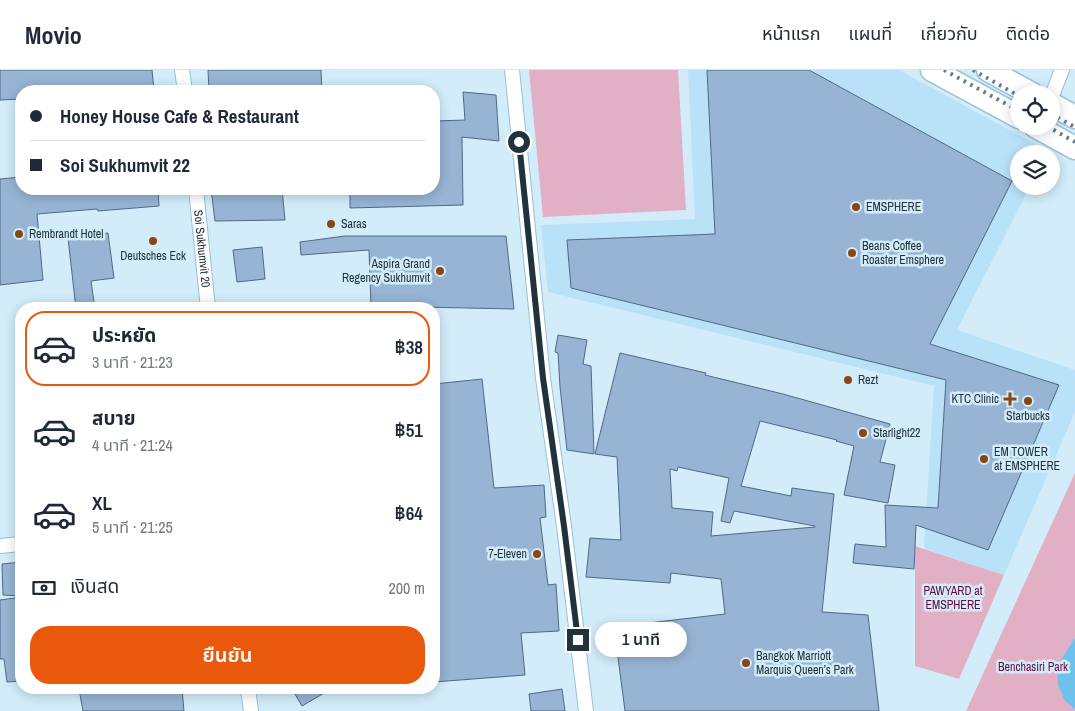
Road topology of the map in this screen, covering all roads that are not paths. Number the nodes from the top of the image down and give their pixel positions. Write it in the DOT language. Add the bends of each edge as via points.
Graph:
graph roads {
  1 [pos="182,70"];
  2 [pos="512,70"];
  3 [pos="932,70"];
  4 [pos="988,70"];
  5 [pos="1062,70"];
  6 [pos="184,85"];
  7 [pos="1016,85"];
  8 [pos="1056,85"];
  9 [pos="1060,109"];
  10 [pos="1010,112"];
  11 [pos="1075,117"];
  12 [pos="1051,135"];
  13 [pos="1075,148"];
  14 [pos="197,195"];
  15 [pos="207,302"];
  16 [pos="15,545"];
  17 [pos="0,546"];
  18 [pos="249,694"];
  19 [pos="251,711"];
  20 [pos="586,711"];
  1 -- 6 [label="street"];
  2 -- 20 [label="street" via="543,378"];
  3 -- 10 [label="main road"];
  4 -- 7 [label="main road"];
  5 -- 8 [label="street"];
  9 -- 11 [label="main road"];
  12 -- 13 [label="main road"];
  14 -- 15 [label="street, Soi Sukhumvit 20"];
  16 -- 17 [label="street"];
  18 -- 19 [label="street"];
}
